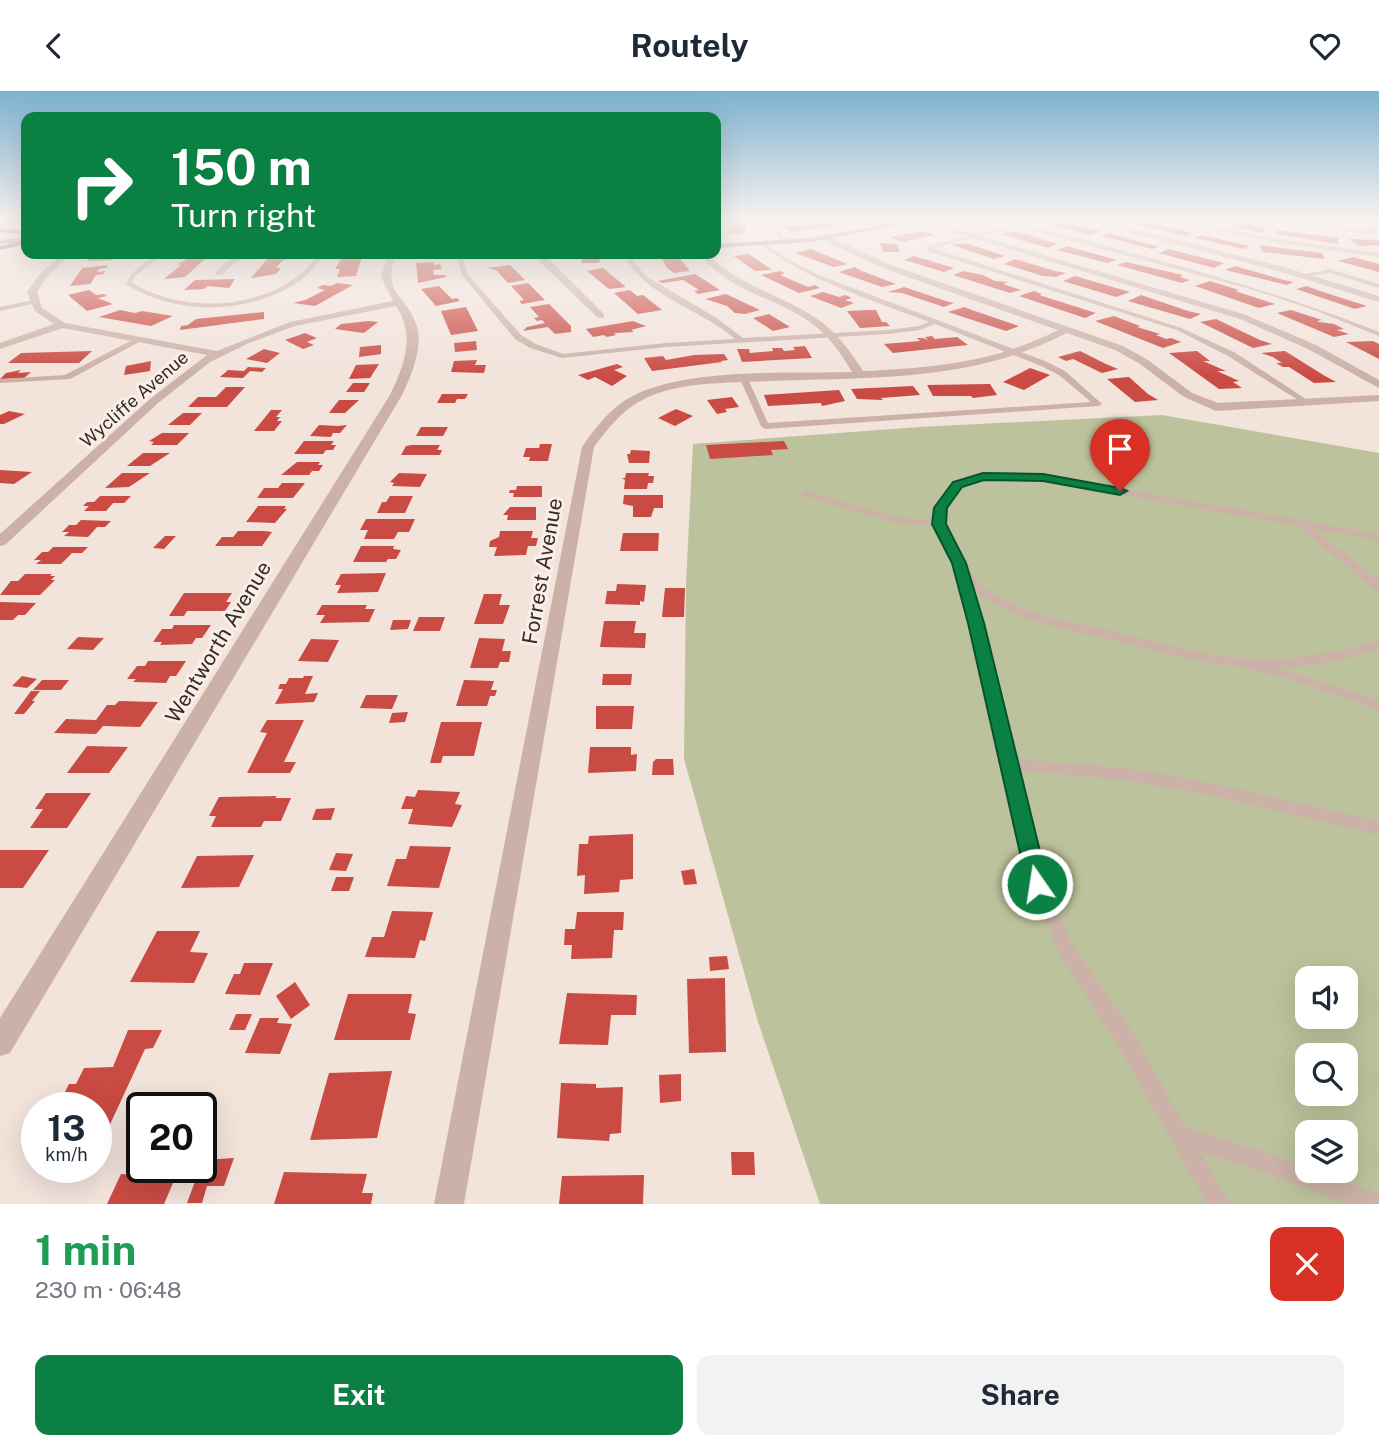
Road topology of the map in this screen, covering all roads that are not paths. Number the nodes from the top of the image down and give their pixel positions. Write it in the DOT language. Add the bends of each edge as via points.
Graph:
graph roads {
  1 [pos="48,273"];
  2 [pos="135,273"];
  3 [pos="304,273"];
  4 [pos="387,273"];
  5 [pos="464,273"];
  6 [pos="556,273"];
  7 [pos="642,273"];
  8 [pos="725,273"];
  9 [pos="810,273"];
  10 [pos="905,273"];
  11 [pos="1003,273"];
  12 [pos="1095,273"];
  13 [pos="1197,273"];
  14 [pos="1296,273"];
  15 [pos="1317,273"];
  16 [pos="1336,273"];
  17 [pos="1304,275"];
  18 [pos="1379,286"];
  19 [pos="1379,299"];
  20 [pos="34,302"];
  21 [pos="396,303"];
  22 [pos="0,309"];
  23 [pos="601,316"];
  24 [pos="937,321"];
  25 [pos="62,325"];
  26 [pos="1067,328"];
  27 [pos="1379,334"];
  28 [pos="832,335"];
  29 [pos="741,340"];
  30 [pos="137,341"];
  31 [pos="0,346"];
  32 [pos="1016,351"];
  33 [pos="217,354"];
  34 [pos="858,373"];
  35 [pos="744,379"];
  36 [pos="0,381"];
  37 [pos="1379,385"];
  38 [pos="1379,398"];
  39 [pos="1306,403"];
  40 [pos="807,494"];
  41 [pos="1300,523"];
  42 [pos="939,524"];
  43 [pos="1379,537"];
  44 [pos="0,542"];
  45 [pos="964,576"];
  46 [pos="1379,587"];
  47 [pos="1379,645"];
  48 [pos="1228,661"];
  49 [pos="1379,705"];
  50 [pos="1009,764"];
  51 [pos="1379,828"];
  52 [pos="0,1043"];
  53 [pos="1178,1135"];
  54 [pos="449,1204"];
  55 [pos="1219,1204"];
  56 [pos="1376,1204"];
  1 -- 20 [label="street" via="32,292"];
  2 -- 3 [label="lane" via="128,283 145,295 197,305 273,293"];
  4 -- 21 [label="street, Wentworth Avenue"];
  5 -- 29 [label="lane" via="524,341 562,356"];
  6 -- 23 [label="street"];
  7 -- 29 [label="lane" via="680,302 732,329"];
  8 -- 28 [label="street" via="801,312"];
  9 -- 24 [label="lane"];
  10 -- 26 [label="street"];
  11 -- 39 [label="lane" via="1179,329 1231,354"];
  12 -- 37 [label="street" via="1243,317 1302,342"];
  13 -- 27 [label="lane" via="1316,309"];
  14 -- 17 [label="street"];
  15 -- 17 [label="lane"];
  16 -- 18 [label="lane"];
  17 -- 19 [label="street"];
  20 -- 22 [label="lane"];
  20 -- 25 [label="street"];
  21 -- 33 [label="street, Wycliffe Avenue" via="293,324"];
  21 -- 52 [label="street, Wentworth Avenue" via="413,330 406,374 396,395"];
  24 -- 28 [label="lane" via="903,330"];
  24 -- 32 [label="lane"];
  25 -- 30 [label="street"];
  25 -- 31 [label="street"];
  26 -- 32 [label="street, Forrest Avenue"];
  26 -- 39 [label="street" via="1132,355 1197,400 1216,407"];
  28 -- 29 [label="lane"];
  28 -- 34 [label="street"];
  30 -- 33 [label="street"];
  30 -- 36 [label="lane" via="67,377"];
  32 -- 34 [label="street, Forrest Avenue" via="956,366"];
  32 -- 35 [label="lane" via="1062,373 1098,404 765,426"];
  33 -- 44 [label="street, Wycliffe Avenue" via="181,378"];
  34 -- 35 [label="street, Forrest Avenue"];
  35 -- 54 [label="street, Forrest Avenue" via="690,383 633,400 606,422 588,447"];
  38 -- 39 [label="street"];
  40 -- 42 [label="lane" via="895,520"];
  41 -- 42 [label="lane" via="1043,478 983,476 957,485 940,508"];
  41 -- 43 [label="lane"];
  41 -- 46 [label="lane"];
  42 -- 45 [label="lane"];
  45 -- 48 [label="lane" via="990,597 1047,621"];
  45 -- 50 [label="lane"];
  47 -- 48 [label="lane" via="1309,661"];
  48 -- 49 [label="lane" via="1294,676"];
  50 -- 51 [label="lane" via="1198,786"];
  50 -- 53 [label="lane" via="1037,884 1067,952 1126,1040"];
  53 -- 55 [label="lane"];
  53 -- 56 [label="lane"];
}
